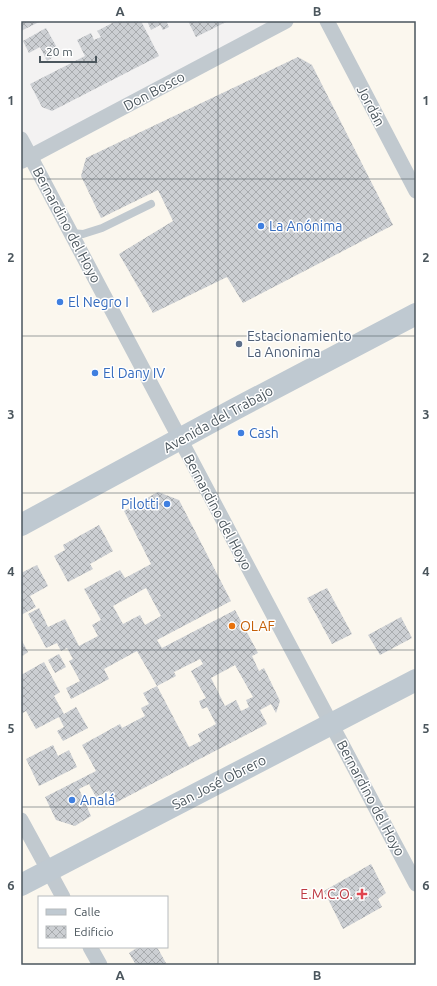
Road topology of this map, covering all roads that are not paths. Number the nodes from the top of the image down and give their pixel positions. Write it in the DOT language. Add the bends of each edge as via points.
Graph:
graph roads {
  1 [pos="286,21"];
  2 [pos="327,21"];
  3 [pos="21,139"];
  4 [pos="26,159"];
  5 [pos="416,191"];
  6 [pos="151,204"];
  7 [pos="71,233"];
  8 [pos="416,314"];
  9 [pos="180,440"];
  10 [pos="21,525"];
  11 [pos="416,680"];
  12 [pos="332,724"];
  13 [pos="21,820"];
  14 [pos="48,870"];
  15 [pos="416,884"];
  16 [pos="21,885"];
  17 [pos="62,896"];
  18 [pos="91,948"];
  19 [pos="100,965"];
  1 -- 4 [label="street, Don Bosco"];
  2 -- 5 [label="street, Jordán"];
  3 -- 4 [label="street, Bernardino del Hoyo"];
  4 -- 7 [label="street, Bernardino del Hoyo"];
  6 -- 7 [label="lane" via="102,228 83,234"];
  7 -- 9 [label="street, Bernardino del Hoyo"];
  8 -- 9 [label="street, Avenida del Trabajo"];
  9 -- 10 [label="street, Avenida del Trabajo"];
  9 -- 12 [label="street, Bernardino del Hoyo"];
  11 -- 12 [label="street, San José Obrero"];
  12 -- 14 [label="street, San José Obrero"];
  12 -- 15 [label="street, Bernardino del Hoyo"];
  13 -- 14 [label="street"];
  14 -- 16 [label="street, San José Obrero"];
  14 -- 17 [label="street"];
  18 -- 19 [label="street"];
}
